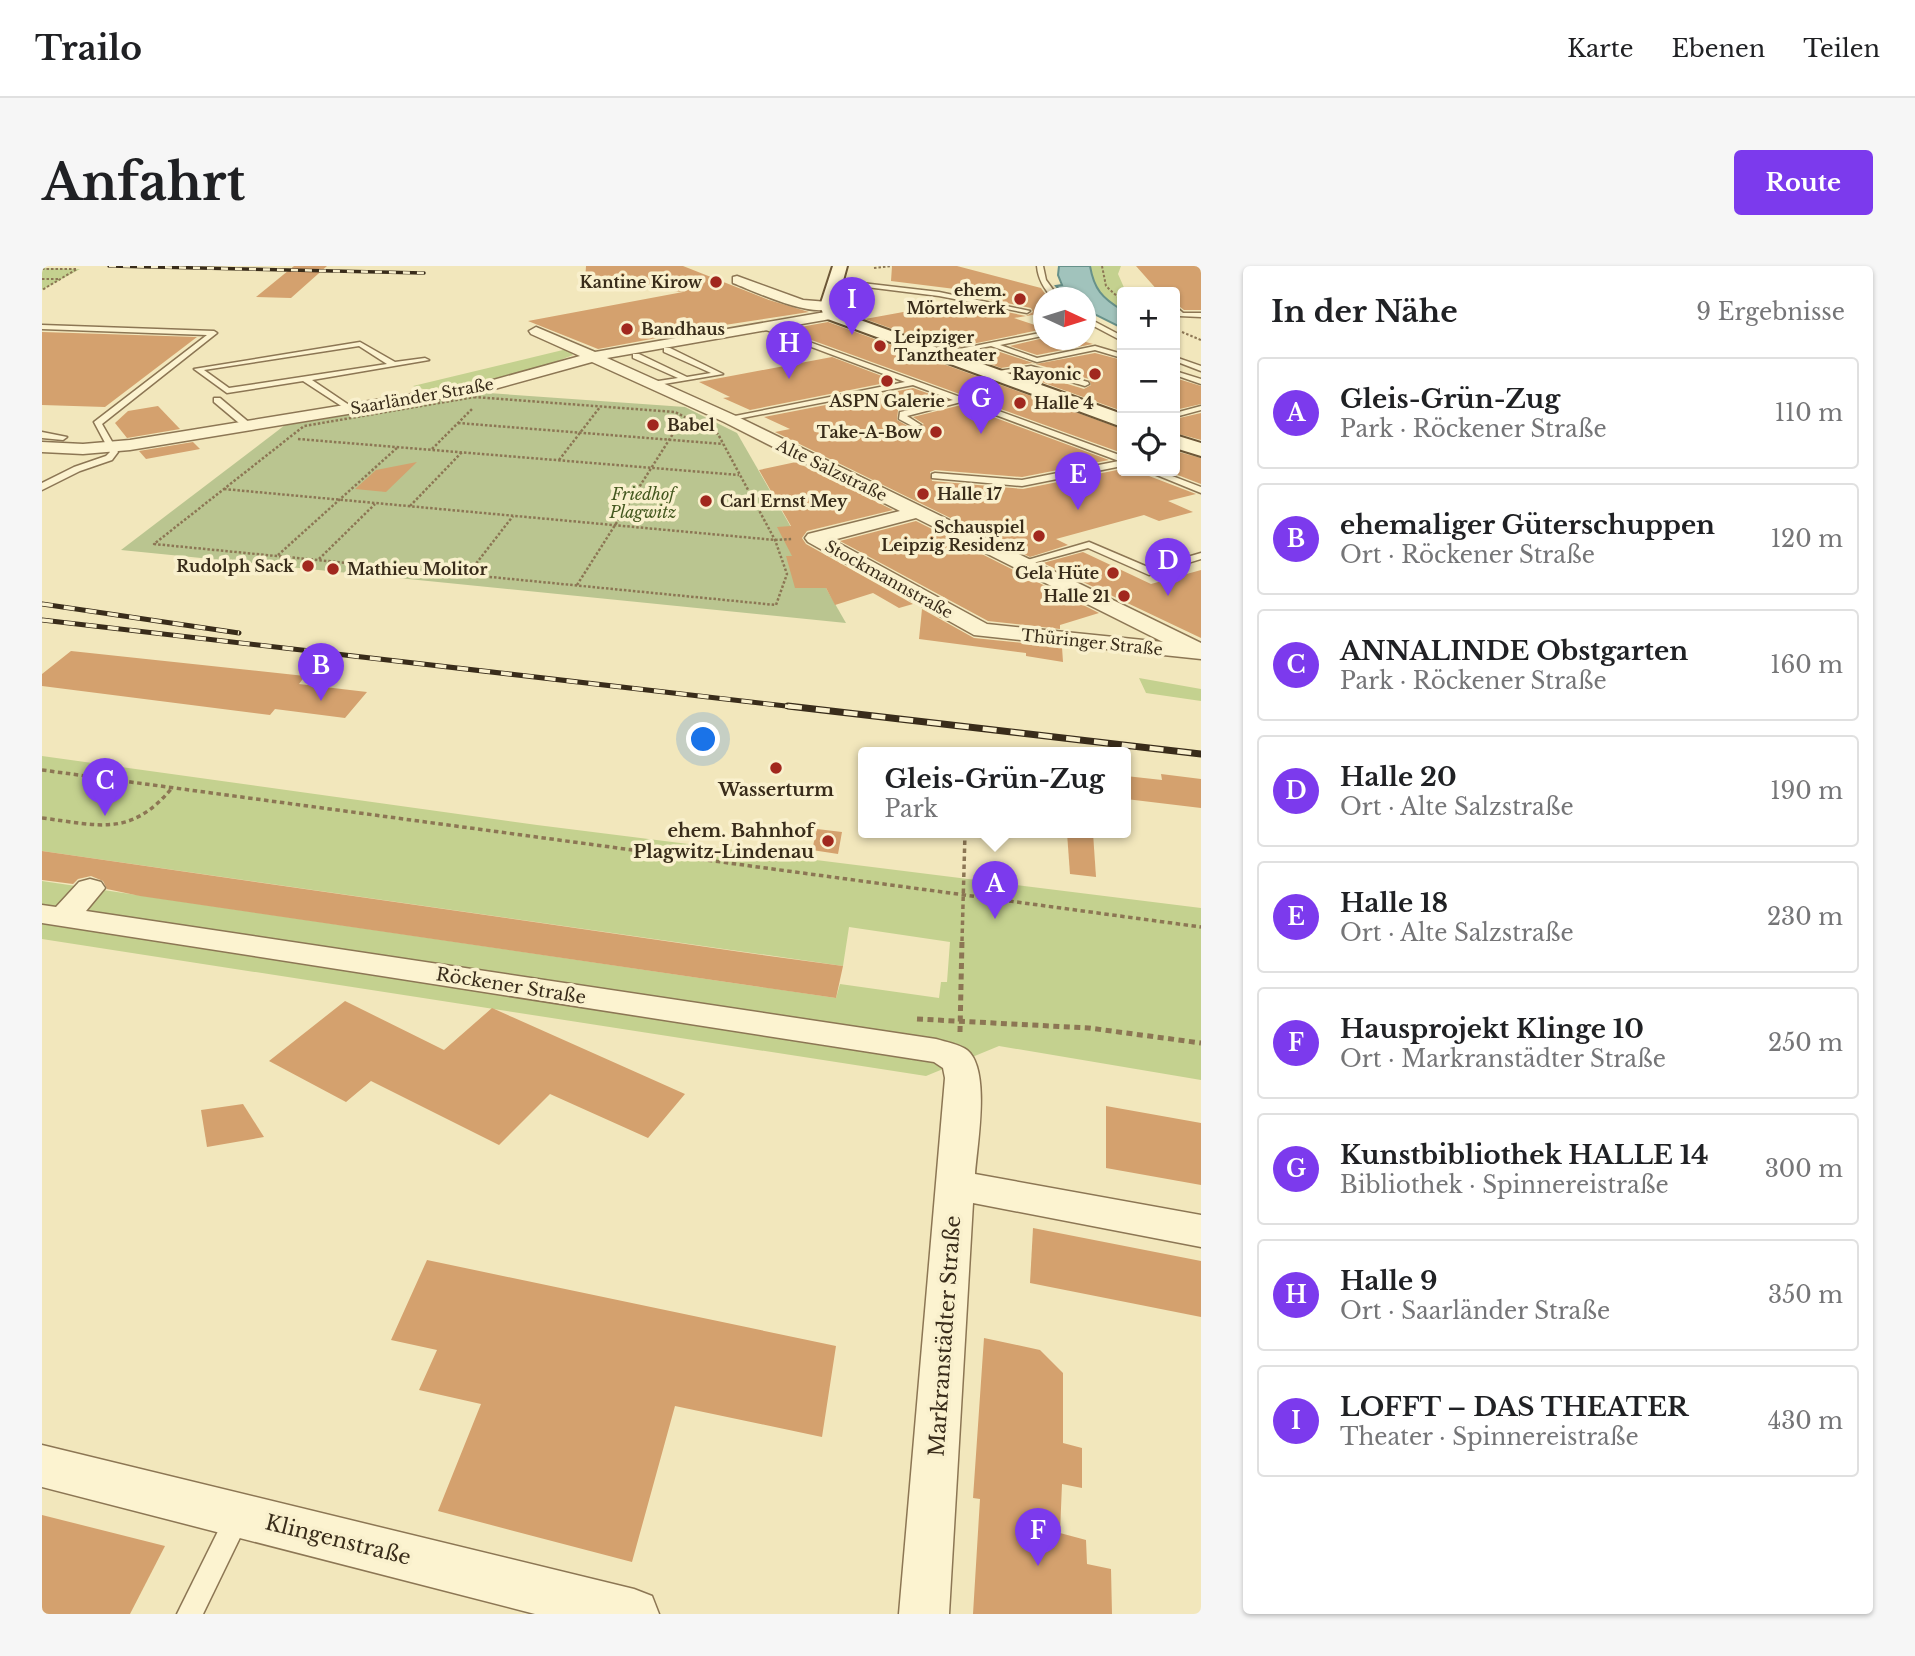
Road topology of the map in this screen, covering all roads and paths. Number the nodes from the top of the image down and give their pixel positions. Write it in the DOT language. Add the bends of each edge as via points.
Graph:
graph roads {
  1 [pos="1040,266"];
  2 [pos="1102,266"];
  3 [pos="42,269"];
  4 [pos="838,274"];
  5 [pos="42,279"];
  6 [pos="60,279"];
  7 [pos="737,280"];
  8 [pos="1046,287"];
  9 [pos="42,290"];
  10 [pos="1117,296"];
  11 [pos="830,311"];
  12 [pos="1027,311"];
  13 [pos="1180,314"];
  14 [pos="1201,315"];
  15 [pos="1096,325"];
  16 [pos="760,326"];
  17 [pos="42,327"];
  18 [pos="536,331"];
  19 [pos="1180,332"];
  20 [pos="1033,336"];
  21 [pos="1117,336"];
  22 [pos="1201,340"];
  23 [pos="991,344"];
  24 [pos="667,350"];
  25 [pos="938,354"];
  26 [pos="595,355"];
  27 [pos="1117,355"];
  28 [pos="636,356"];
  29 [pos="425,360"];
  30 [pos="1037,360"];
  31 [pos="1180,361"];
  32 [pos="394,365"];
  33 [pos="1031,368"];
  34 [pos="1201,369"];
  35 [pos="989,373"];
  36 [pos="1180,375"];
  37 [pos="305,379"];
  38 [pos="686,379"];
  39 [pos="1201,382"];
  40 [pos="914,383"];
  41 [pos="655,384"];
  42 [pos="1085,384"];
  43 [pos="483,398"];
  44 [pos="217,400"];
  45 [pos="961,400"];
  46 [pos="600,407"];
  47 [pos="1201,408"];
  48 [pos="349,409"];
  49 [pos="1180,414"];
  50 [pos="684,416"];
  51 [pos="1117,417"];
  52 [pos="730,419"];
  53 [pos="458,423"];
  54 [pos="917,425"];
  55 [pos="248,426"];
  56 [pos="580,432"];
  57 [pos="42,435"];
  58 [pos="64,437"];
  59 [pos="289,438"];
  60 [pos="669,439"];
  61 [pos="1180,442"];
  62 [pos="724,444"];
  63 [pos="42,447"];
  64 [pos="110,447"];
  65 [pos="398,447"];
  66 [pos="431,450"];
  67 [pos="1201,450"];
  68 [pos="462,452"];
  69 [pos="1117,459"];
  70 [pos="559,460"];
  71 [pos="1117,462"];
  72 [pos="651,467"];
  73 [pos="740,475"];
  74 [pos="935,476"];
  75 [pos="1164,476"];
  76 [pos="42,487"];
  77 [pos="224,489"];
  78 [pos="1201,490"];
  79 [pos="340,500"];
  80 [pos="376,503"];
  81 [pos="409,506"];
  82 [pos="918,512"];
  83 [pos="513,516"];
  84 [pos="615,525"];
  85 [pos="815,538"];
  86 [pos="775,540"];
  87 [pos="278,556"];
  88 [pos="1201,556"];
  89 [pos="319,560"];
  90 [pos="1022,563"];
  91 [pos="468,575"];
  92 [pos="577,585"];
  93 [pos="982,630"];
  94 [pos="1201,652"];
  95 [pos="42,770"];
  96 [pos="173,788"];
  97 [pos="42,818"];
  98 [pos="965,838"];
  99 [pos="90,888"];
  100 [pos="965,893"];
  101 [pos="53,916"];
  102 [pos="1201,927"];
  103 [pos="911,1019"];
  104 [pos="958,1040"];
  105 [pos="1201,1043"];
  106 [pos="956,1185"];
  107 [pos="1201,1231"];
  108 [pos="42,1466"];
  109 [pos="239,1515"];
  110 [pos="190,1614"];
  111 [pos="634,1614"];
  112 [pos="924,1614"];
  1 -- 8 [label="lane"];
  2 -- 10 [label="path" via="1106,286"];
  3 -- 6 [label="path" via="77,270"];
  4 -- 11 [label="street"];
  4 -- 12 [label="lane"];
  5 -- 6 [label="path"];
  6 -- 9 [label="path"];
  7 -- 11 [label="street"];
  11 -- 16 [label="street, Saarländer Straße"];
  11 -- 25 [label="street"];
  13 -- 14 [label="lane"];
  15 -- 21 [label="lane"];
  16 -- 26 [label="street, Saarländer Straße"];
  16 -- 40 [label="lane"];
  17 -- 64 [label="lane" via="214,333 97,424"];
  18 -- 26 [label="street, Alte Salzstraße"];
  19 -- 22 [label="path"];
  20 -- 23 [label="lane"];
  23 -- 25 [label="lane"];
  23 -- 30 [label="lane"];
  24 -- 38 [label="lane" via="719,373"];
  25 -- 35 [label="street"];
  26 -- 41 [label="street, Alte Salzstraße"];
  26 -- 48 [label="street, Saarländer Straße" via="487,386"];
  27 -- 30 [label="lane" via="1095,348"];
  28 -- 38 [label="lane"];
  29 -- 32 [label="lane"];
  30 -- 33 [label="lane" via="1030,362"];
  31 -- 34 [label="lane"];
  32 -- 37 [label="lane"];
  32 -- 37 [label="lane" via="360,344 198,369 227,391"];
  33 -- 35 [label="lane"];
  33 -- 42 [label="lane"];
  35 -- 51 [label="street"];
  36 -- 39 [label="lane"];
  37 -- 48 [label="lane"];
  38 -- 41 [label="lane"];
  40 -- 45 [label="lane"];
  40 -- 52 [label="lane"];
  41 -- 52 [label="street, Alte Salzstraße"];
  43 -- 46 [label="path"];
  43 -- 53 [label="path"];
  43 -- 59 [label="path" via="304,426"];
  44 -- 55 [label="lane"];
  45 -- 54 [label="lane" via="902,414"];
  45 -- 69 [label="lane"];
  46 -- 50 [label="path"];
  46 -- 56 [label="path"];
  47 -- 49 [label="lane"];
  48 -- 55 [label="street, Saarländer Straße"];
  50 -- 60 [label="path"];
  50 -- 62 [label="path" via="718,434"];
  52 -- 82 [label="street, Alte Salzstraße"];
  53 -- 56 [label="path"];
  53 -- 66 [label="path"];
  55 -- 64 [label="street, Saarländer Straße"];
  56 -- 60 [label="path"];
  56 -- 70 [label="path"];
  57 -- 58 [label="lane"];
  59 -- 65 [label="path"];
  59 -- 77 [label="path"];
  60 -- 62 [label="path"];
  60 -- 72 [label="path"];
  61 -- 67 [label="street"];
  62 -- 73 [label="path"];
  63 -- 64 [label="street, Saarländer Straße"];
  64 -- 76 [label="lane" via="114,452 109,458"];
  65 -- 66 [label="path"];
  65 -- 79 [label="path"];
  66 -- 68 [label="path"];
  68 -- 70 [label="path"];
  68 -- 81 [label="path"];
  70 -- 72 [label="path"];
  71 -- 74 [label="lane" via="1022,483"];
  72 -- 73 [label="path"];
  72 -- 84 [label="path"];
  73 -- 86 [label="path"];
  75 -- 78 [label="lane"];
  77 -- 79 [label="path"];
  77 -- 87 [label="path" via="154,544"];
  79 -- 80 [label="path"];
  79 -- 87 [label="path"];
  80 -- 81 [label="path"];
  80 -- 89 [label="path"];
  81 -- 83 [label="path"];
  82 -- 85 [label="street, Stockmannstraße"];
  82 -- 90 [label="street, Alte Salzstraße"];
  83 -- 84 [label="path"];
  83 -- 91 [label="path"];
  84 -- 86 [label="path"];
  84 -- 92 [label="path"];
  85 -- 86 [label="path"];
  85 -- 93 [label="street, Stockmannstraße"];
  86 -- 92 [label="path" via="787,574 776,605"];
  87 -- 89 [label="path"];
  88 -- 90 [label="lane" via="1149,572 1089,545"];
  89 -- 91 [label="path"];
  90 -- 94 [label="street, Alte Salzstraße"];
  91 -- 92 [label="path"];
  93 -- 94 [label="street, Thüringer Straße"];
  95 -- 96 [label="path"];
  96 -- 97 [label="path" via="138,819 111,824"];
  96 -- 100 [label="path"];
  98 -- 100 [label="path"];
  99 -- 101 [label="street, Röckener Straße"];
  100 -- 102 [label="path"];
  100 -- 104 [label="path"];
  101 -- 104 [label="street, Röckener Straße" via="936,1051"];
  103 -- 104 [label="path"];
  104 -- 105 [label="path" via="1089,1028"];
  104 -- 106 [label="street, Markranstädter Straße" via="963,1073"];
  106 -- 107 [label="street"];
  106 -- 112 [label="street, Markranstädter Straße"];
  108 -- 109 [label="street, Klingenstraße"];
  109 -- 110 [label="lane"];
  109 -- 111 [label="street, Klingenstraße"];
}
